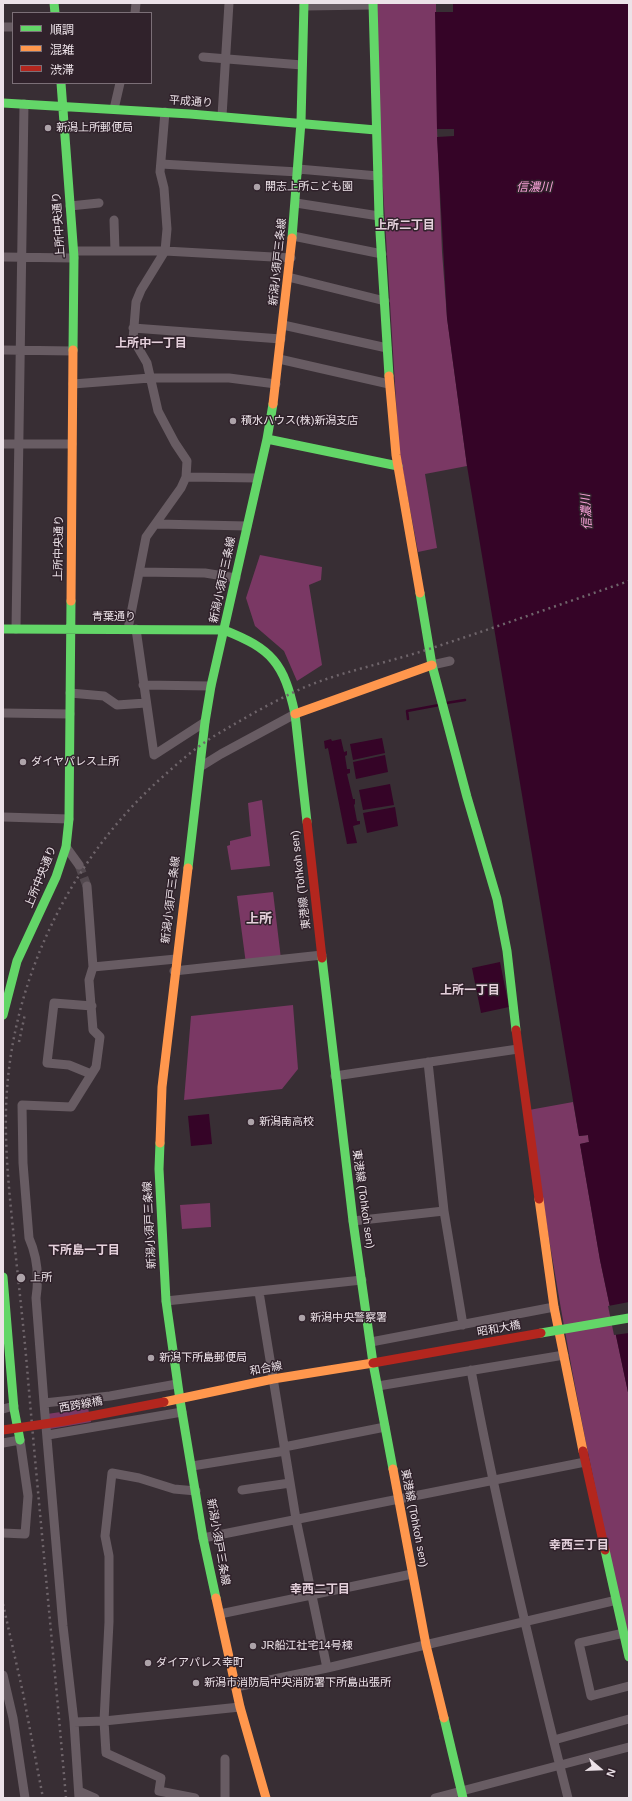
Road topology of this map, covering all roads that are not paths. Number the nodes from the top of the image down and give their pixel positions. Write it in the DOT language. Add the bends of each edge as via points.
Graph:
graph roads {
  1 [pos="230,3"];
  2 [pos="304,4"];
  3 [pos="373,4"];
  4 [pos="203,57"];
  5 [pos="226,58"];
  6 [pos="302,65"];
  7 [pos="61,84"];
  8 [pos="120,84"];
  9 [pos="3,103"];
  10 [pos="24,104"];
  11 [pos="63,105"];
  12 [pos="114,109"];
  13 [pos="165,112"];
  14 [pos="222,116"];
  15 [pos="301,122"];
  16 [pos="376,130"];
  17 [pos="161,164"];
  18 [pos="298,171"];
  19 [pos="378,176"];
  20 [pos="99,202"];
  21 [pos="296,203"];
  22 [pos="70,206"];
  23 [pos="379,216"];
  24 [pos="114,220"];
  25 [pos="293,236"];
  26 [pos="115,250"];
  27 [pos="165,251"];
  28 [pos="382,254"];
  29 [pos="74,255"];
  30 [pos="3,257"];
  31 [pos="22,257"];
  32 [pos="291,258"];
  33 [pos="288,277"];
  34 [pos="385,301"];
  35 [pos="283,325"];
  36 [pos="133,328"];
  37 [pos="281,338"];
  38 [pos="387,348"];
  39 [pos="3,350"];
  40 [pos="19,350"];
  41 [pos="73,351"];
  42 [pos="279,359"];
  43 [pos="150,378"];
  44 [pos="73,384"];
  45 [pos="276,384"];
  46 [pos="389,384"];
  47 [pos="267,439"];
  48 [pos="3,444"];
  49 [pos="18,444"];
  50 [pos="72,444"];
  51 [pos="398,466"];
  52 [pos="186,477"];
  53 [pos="258,478"];
  54 [pos="157,524"];
  55 [pos="247,526"];
  56 [pos="139,572"];
  57 [pos="236,578"];
  58 [pos="3,629"];
  59 [pos="16,629"];
  60 [pos="70,629"];
  61 [pos="132,629"];
  62 [pos="224,630"];
  63 [pos="450,661"];
  64 [pos="432,664"];
  65 [pos="143,685"];
  66 [pos="211,686"];
  67 [pos="70,693"];
  68 [pos="146,703"];
  69 [pos="3,713"];
  70 [pos="70,714"];
  71 [pos="295,714"];
  72 [pos="205,722"];
  73 [pos="200,767"];
  74 [pos="3,817"];
  75 [pos="69,819"];
  76 [pos="66,847"];
  77 [pos="79,865"];
  78 [pos="87,886"];
  79 [pos="322,955"];
  80 [pos="176,959"];
  81 [pos="93,967"];
  82 [pos="174,970"];
  83 [pos="4,1002"];
  84 [pos="92,1006"];
  85 [pos="3,1015"];
  86 [pos="518,1049"];
  87 [pos="428,1062"];
  88 [pos="91,1074"];
  89 [pos="335,1076"];
  90 [pos="444,1211"];
  91 [pos="353,1221"];
  92 [pos="3,1277"];
  93 [pos="362,1280"];
  94 [pos="259,1292"];
  95 [pos="166,1301"];
  96 [pos="554,1307"];
  97 [pos="629,1318"];
  98 [pos="463,1325"];
  99 [pos="370,1342"];
  100 [pos="564,1355"];
  101 [pos="373,1363"];
  102 [pos="471,1370"];
  103 [pos="7,1379"];
  104 [pos="274,1379"];
  105 [pos="177,1384"];
  106 [pos="378,1386"];
  107 [pos="180,1400"];
  108 [pos="164,1402"];
  109 [pos="44,1403"];
  110 [pos="14,1406"];
  111 [pos="3,1409"];
  112 [pos="182,1412"];
  113 [pos="385,1427"];
  114 [pos="3,1430"];
  115 [pos="48,1435"];
  116 [pos="20,1440"];
  117 [pos="3,1443"];
  118 [pos="285,1449"];
  119 [pos="584,1462"];
  120 [pos="192,1466"];
  121 [pos="492,1480"];
  122 [pos="290,1483"];
  123 [pos="242,1490"];
  124 [pos="196,1491"];
  125 [pos="397,1498"];
  126 [pos="296,1519"];
  127 [pos="3,1533"];
  128 [pos="203,1538"];
  129 [pos="412,1574"];
  130 [pos="312,1594"];
  131 [pos="617,1600"];
  132 [pos="220,1614"];
  133 [pos="524,1623"];
  134 [pos="624,1633"];
  135 [pos="426,1645"];
  136 [pos="629,1657"];
  137 [pos="327,1668"];
  138 [pos="3,1675"];
  139 [pos="629,1686"];
  140 [pos="236,1687"];
  141 [pos="240,1707"];
  142 [pos="8,1718"];
  143 [pos="629,1719"];
  144 [pos="74,1722"];
  145 [pos="104,1722"];
  146 [pos="554,1740"];
  147 [pos="629,1748"];
  148 [pos="225,1758"];
  149 [pos="560,1766"];
  150 [pos="79,1794"];
  151 [pos="462,1795"];
  152 [pos="25,1798"];
  153 [pos="95,1798"];
  154 [pos="195,1798"];
  155 [pos="225,1798"];
  156 [pos="266,1798"];
  157 [pos="435,1798"];
  158 [pos="568,1798"];
  1 -- 5 [label="street"];
  2 -- 3 [label="street"];
  2 -- 6 [label="street, 新潟小須戸三条線"];
  3 -- 16 [label="street"];
  4 -- 5 [label="street"];
  5 -- 6 [label="street"];
  5 -- 14 [label="street"];
  6 -- 15 [label="street, 新潟小須戸三条線"];
  7 -- 11 [label="street, 上所中央通り"];
  8 -- 12 [label="street"];
  9 -- 10 [label="street, 平成通り"];
  10 -- 11 [label="street, 平成通り"];
  10 -- 31 [label="street"];
  11 -- 12 [label="street, 平成通り"];
  11 -- 22 [label="street, 上所中央通り"];
  12 -- 13 [label="street, 平成通り"];
  13 -- 14 [label="street, 平成通り"];
  13 -- 17 [label="street"];
  14 -- 15 [label="street, 平成通り"];
  15 -- 16 [label="street, 平成通り"];
  15 -- 18 [label="street, 新潟小須戸三条線"];
  16 -- 19 [label="street"];
  17 -- 18 [label="street"];
  17 -- 27 [label="street" via="167,228"];
  18 -- 19 [label="street"];
  18 -- 21 [label="street, 新潟小須戸三条線"];
  19 -- 23 [label="street"];
  20 -- 22 [label="street"];
  21 -- 23 [label="street"];
  21 -- 25 [label="street, 新潟小須戸三条線"];
  22 -- 29 [label="street, 上所中央通り"];
  23 -- 28 [label="street"];
  24 -- 26 [label="street"];
  25 -- 28 [label="street"];
  25 -- 32 [label="street, 新潟小須戸三条線"];
  26 -- 27 [label="street"];
  26 -- 29 [label="street"];
  27 -- 32 [label="street"];
  27 -- 36 [label="street" via="136,302"];
  28 -- 34 [label="street"];
  29 -- 31 [label="street"];
  29 -- 41 [label="street, 上所中央通り"];
  30 -- 31 [label="street"];
  31 -- 40 [label="street"];
  32 -- 33 [label="street, 新潟小須戸三条線"];
  33 -- 34 [label="street"];
  33 -- 35 [label="street, 新潟小須戸三条線"];
  34 -- 38 [label="street"];
  35 -- 37 [label="street, 新潟小須戸三条線"];
  35 -- 38 [label="street"];
  36 -- 37 [label="street"];
  36 -- 43 [label="street" via="133,339 147,363"];
  37 -- 42 [label="street, 新潟小須戸三条線"];
  38 -- 46 [label="street"];
  39 -- 40 [label="street"];
  40 -- 41 [label="street"];
  40 -- 49 [label="street"];
  41 -- 44 [label="street, 上所中央通り"];
  42 -- 45 [label="street, 新潟小須戸三条線"];
  42 -- 46 [label="street"];
  43 -- 44 [label="street"];
  43 -- 45 [label="street" via="229,378"];
  43 -- 52 [label="street" via="158,410 187,461"];
  44 -- 50 [label="street, 上所中央通り"];
  45 -- 47 [label="street, 新潟小須戸三条線"];
  46 -- 51 [label="street"];
  47 -- 51 [label="street"];
  47 -- 53 [label="street, 新潟小須戸三条線"];
  48 -- 49 [label="street"];
  49 -- 50 [label="street"];
  49 -- 59 [label="street"];
  50 -- 60 [label="street, 上所中央通り"];
  51 -- 64 [label="street"];
  52 -- 53 [label="street"];
  52 -- 54 [label="street"];
  53 -- 55 [label="street, 新潟小須戸三条線"];
  54 -- 55 [label="street"];
  54 -- 56 [label="street" via="146,537"];
  55 -- 57 [label="street, 新潟小須戸三条線"];
  56 -- 57 [label="street" via="205,573"];
  56 -- 61 [label="street"];
  57 -- 62 [label="street, 新潟小須戸三条線"];
  58 -- 59 [label="street, 青葉通り"];
  59 -- 60 [label="street, 青葉通り"];
  60 -- 61 [label="street, 青葉通り"];
  60 -- 67 [label="street, 上所中央通り"];
  61 -- 62 [label="street, 青葉通り"];
  61 -- 65 [label="street"];
  62 -- 66 [label="street, 新潟小須戸三条線"];
  62 -- 71 [label="street, 東港線 (Tohkoh sen)" via="257,644 269,654 283,672"];
  63 -- 64 [label="street"];
  64 -- 71 [label="street"];
  64 -- 86 [label="street" via="497,899 508,951"];
  65 -- 66 [label="street"];
  65 -- 68 [label="street"];
  66 -- 72 [label="street, 新潟小須戸三条線"];
  67 -- 68 [label="street" via="104,696 117,705"];
  67 -- 70 [label="street, 上所中央通り"];
  68 -- 72 [label="street" via="154,755"];
  69 -- 70 [label="street"];
  70 -- 75 [label="street, 上所中央通り"];
  71 -- 73 [label="street"];
  71 -- 79 [label="street, 東港線 (Tohkoh sen)"];
  72 -- 73 [label="street, 新潟小須戸三条線"];
  73 -- 80 [label="street, 新潟小須戸三条線"];
  74 -- 75 [label="street"];
  75 -- 76 [label="street, 上所中央通り"];
  76 -- 77 [label="street"];
  76 -- 83 [label="street, 上所中央通り" via="56,877 17,961"];
  78 -- 81 [label="street"];
  79 -- 82 [label="street"];
  79 -- 89 [label="street, 東港線 (Tohkoh sen)"];
  80 -- 81 [label="street"];
  80 -- 82 [label="street, 新潟小須戸三条線"];
  81 -- 84 [label="street" via="89,980"];
  82 -- 95 [label="street, 新潟小須戸三条線" via="162,1087 159,1169"];
  83 -- 85 [label="street, 上所中央通り"];
  84 -- 88 [label="street" via="93,1030 100,1037 96,1067"];
  84 -- 88 [label="street" via="54,1003 48,1063 69,1065"];
  86 -- 87 [label="street"];
  86 -- 96 [label="street"];
  87 -- 89 [label="street"];
  87 -- 90 [label="street"];
  88 -- 109 [label="street" via="71,1106 22,1105 23,1163 29,1238 34,1250"];
  89 -- 91 [label="street, 東港線 (Tohkoh sen)"];
  90 -- 91 [label="street"];
  90 -- 98 [label="street"];
  91 -- 93 [label="street, 東港線 (Tohkoh sen)"];
  92 -- 103 [label="street"];
  93 -- 94 [label="street"];
  93 -- 99 [label="street, 東港線 (Tohkoh sen)"];
  94 -- 95 [label="street"];
  94 -- 104 [label="street"];
  95 -- 105 [label="street, 新潟小須戸三条線"];
  96 -- 98 [label="street"];
  96 -- 100 [label="street"];
  97 -- 101 [label="street, 昭和大橋, bridge"];
  98 -- 99 [label="street"];
  99 -- 101 [label="street, 東港線 (Tohkoh sen)"];
  100 -- 102 [label="street"];
  100 -- 119 [label="street"];
  101 -- 104 [label="street, 和合線"];
  101 -- 106 [label="street, 東港線 (Tohkoh sen)"];
  102 -- 106 [label="street"];
  102 -- 121 [label="street"];
  103 -- 110 [label="street"];
  104 -- 107 [label="street, 和合線"];
  104 -- 118 [label="street"];
  105 -- 107 [label="street, 新潟小須戸三条線"];
  105 -- 109 [label="street" via="110,1396"];
  106 -- 113 [label="street, 東港線 (Tohkoh sen)"];
  107 -- 108 [label="street, 和合線"];
  107 -- 112 [label="street, 新潟小須戸三条線"];
  108 -- 114 [label="street, 西跨線橋, bridge"];
  109 -- 115 [label="street"];
  110 -- 111 [label="street"];
  110 -- 116 [label="street"];
  112 -- 115 [label="street"];
  112 -- 120 [label="street, 新潟小須戸三条線"];
  113 -- 118 [label="street"];
  113 -- 125 [label="street, 東港線 (Tohkoh sen)"];
  115 -- 144 [label="street" via="63,1626"];
  116 -- 117 [label="street"];
  116 -- 127 [label="street" via="28,1496 25,1534"];
  118 -- 120 [label="street"];
  118 -- 122 [label="street"];
  119 -- 121 [label="street"];
  119 -- 131 [label="street"];
  120 -- 124 [label="street, 新潟小須戸三条線"];
  121 -- 125 [label="street"];
  121 -- 133 [label="street"];
  122 -- 123 [label="street"];
  122 -- 126 [label="street"];
  124 -- 128 [label="street, 新潟小須戸三条線"];
  124 -- 145 [label="street" via="174,1489 112,1473 105,1536 109,1556 109,1622"];
  125 -- 126 [label="street"];
  125 -- 129 [label="street, 東港線 (Tohkoh sen)"];
  126 -- 128 [label="street"];
  126 -- 130 [label="street"];
  128 -- 132 [label="street, 新潟小須戸三条線"];
  129 -- 130 [label="street"];
  129 -- 135 [label="street, 東港線 (Tohkoh sen)"];
  130 -- 132 [label="street"];
  130 -- 137 [label="street"];
  131 -- 133 [label="street"];
  131 -- 134 [label="street"];
  132 -- 140 [label="street, 新潟小須戸三条線"];
  133 -- 135 [label="street"];
  133 -- 146 [label="street"];
  134 -- 136 [label="street"];
  134 -- 139 [label="street" via="579,1644 591,1696"];
  135 -- 137 [label="street"];
  135 -- 151 [label="street, 東港線 (Tohkoh sen)"];
  137 -- 140 [label="street"];
  138 -- 142 [label="street"];
  140 -- 141 [label="street, 新潟小須戸三条線"];
  141 -- 145 [label="street"];
  141 -- 156 [label="street, 新潟小須戸三条線"];
  142 -- 152 [label="street"];
  143 -- 146 [label="street"];
  144 -- 145 [label="street"];
  144 -- 150 [label="street"];
  145 -- 154 [label="street" via="106,1753 161,1778 160,1791"];
  146 -- 149 [label="street"];
  147 -- 149 [label="street"];
  148 -- 155 [label="street"];
  149 -- 151 [label="street"];
  149 -- 158 [label="street"];
  150 -- 153 [label="street"];
  151 -- 157 [label="street"];
}
